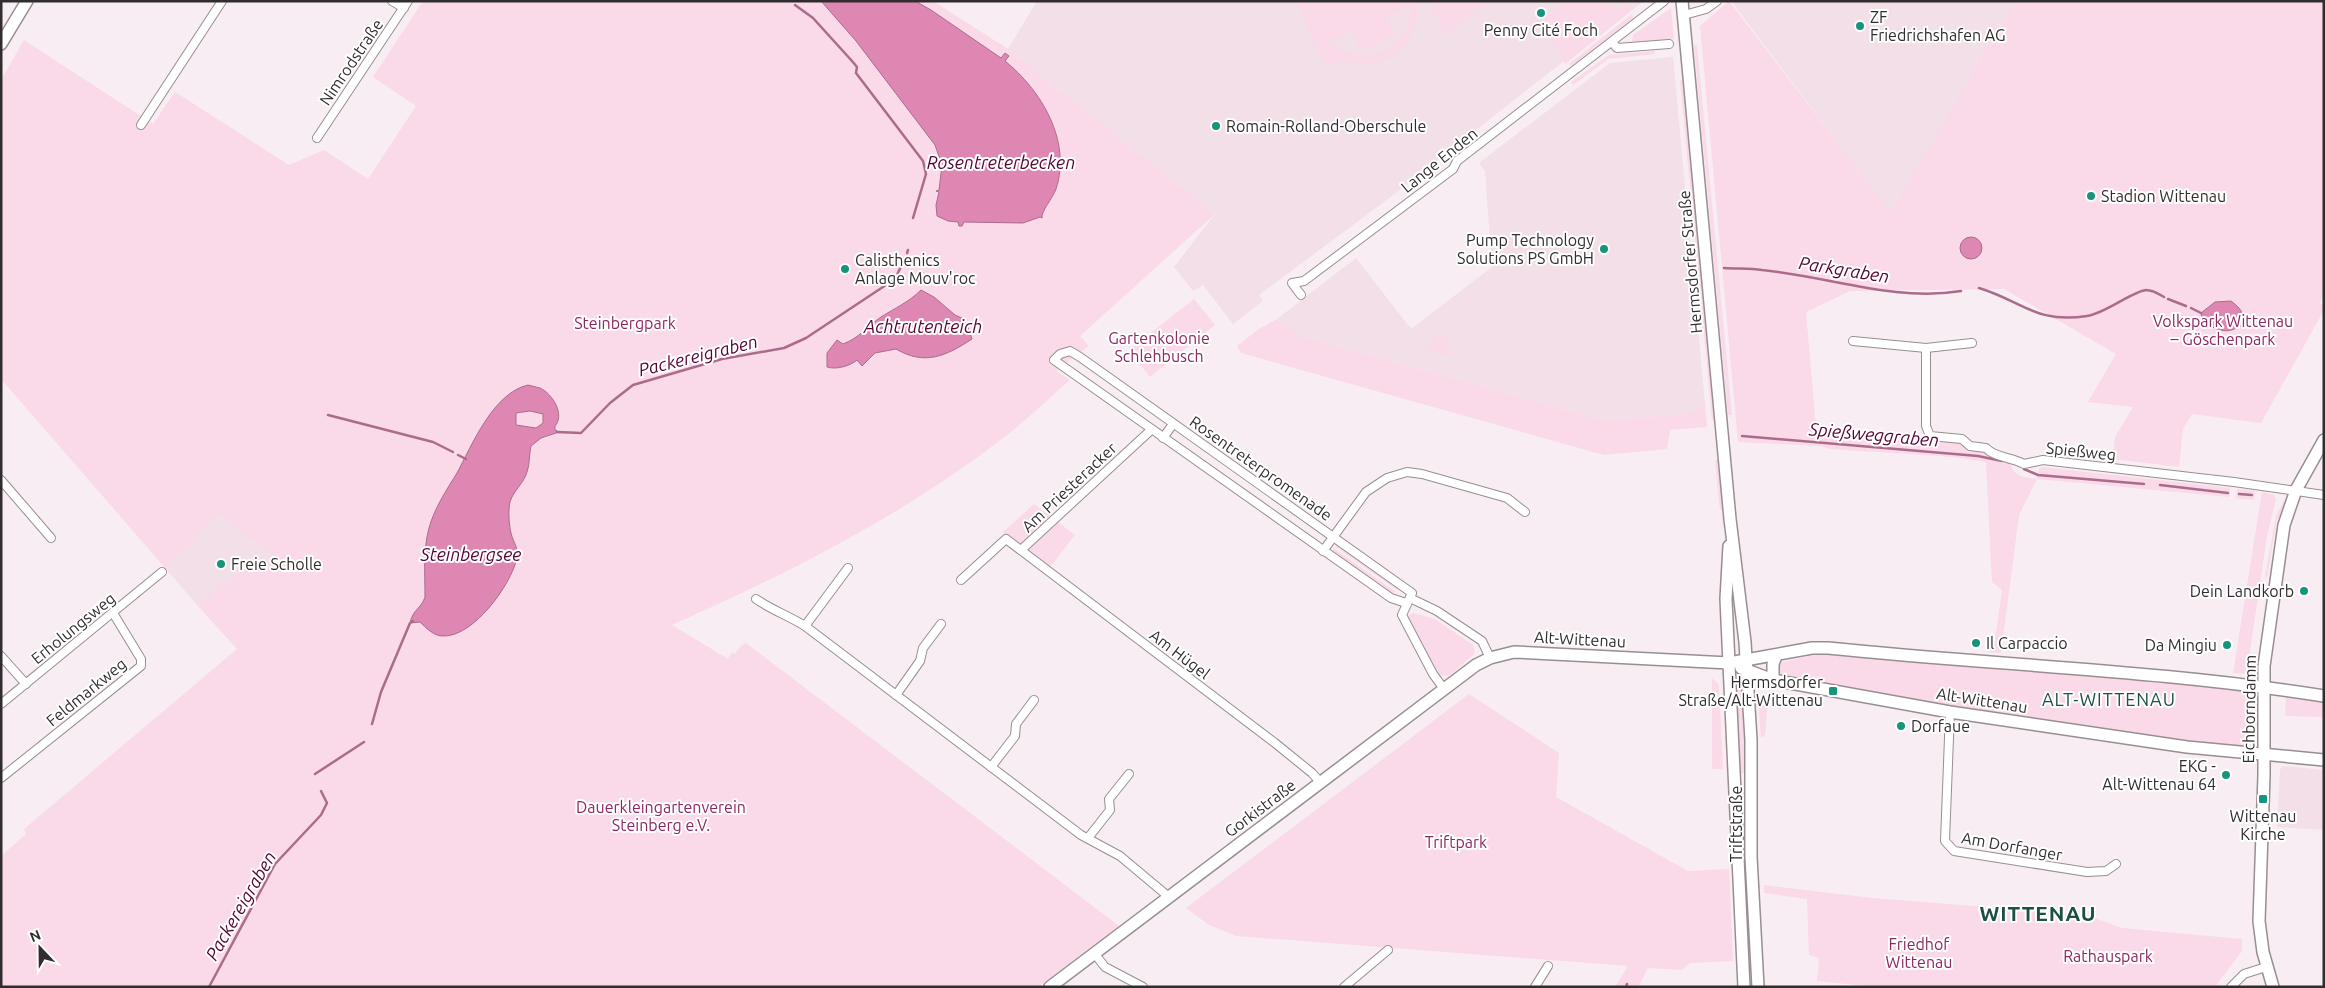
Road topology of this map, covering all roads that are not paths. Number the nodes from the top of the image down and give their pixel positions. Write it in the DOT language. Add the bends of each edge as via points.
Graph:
graph roads {
  1 [pos="27,1"];
  2 [pos="222,1"];
  3 [pos="392,1"];
  4 [pos="1664,1"];
  5 [pos="1682,1"];
  6 [pos="1717,1"];
  7 [pos="406,5"];
  8 [pos="1684,15"];
  9 [pos="1612,42"];
  10 [pos="1,44"];
  11 [pos="1669,44"];
  12 [pos="141,125"];
  13 [pos="317,138"];
  14 [pos="1302,295"];
  15 [pos="1853,341"];
  16 [pos="1972,343"];
  17 [pos="1926,348"];
  18 [pos="1173,424"];
  19 [pos="1151,430"];
  20 [pos="1163,438"];
  21 [pos="2324,440"];
  22 [pos="1,480"];
  23 [pos="2296,490"];
  24 [pos="2324,494"];
  25 [pos="1526,512"];
  26 [pos="1730,519"];
  27 [pos="1334,536"];
  28 [pos="51,538"];
  29 [pos="1021,550"];
  30 [pos="1322,551"];
  31 [pos="848,568"];
  32 [pos="162,572"];
  33 [pos="961,580"];
  34 [pos="756,599"];
  35 [pos="1408,600"];
  36 [pos="113,613"];
  37 [pos="941,624"];
  38 [pos="804,626"];
  39 [pos="1,656"];
  40 [pos="1776,656"];
  41 [pos="1490,658"];
  42 [pos="1729,663"];
  43 [pos="1746,665"];
  44 [pos="1773,680"];
  45 [pos="26,684"];
  46 [pos="2263,688"];
  47 [pos="1444,689"];
  48 [pos="896,695"];
  49 [pos="2324,696"];
  50 [pos="1034,700"];
  51 [pos="1,704"];
  52 [pos="1950,712"];
  53 [pos="2264,756"];
  54 [pos="2324,760"];
  55 [pos="991,767"];
  56 [pos="1129,774"];
  57 [pos="1,778"];
  58 [pos="1734,780"];
  59 [pos="1752,780"];
  60 [pos="1320,782"];
  61 [pos="1088,838"];
  62 [pos="1737,858"];
  63 [pos="1751,858"];
  64 [pos="2116,864"];
  65 [pos="1169,897"];
  66 [pos="1388,950"];
  67 [pos="1094,953"];
  68 [pos="1548,966"];
  69 [pos="2266,966"];
  70 [pos="1050,987"];
  71 [pos="1143,987"];
  72 [pos="1344,987"];
  73 [pos="1535,987"];
  74 [pos="1744,987"];
  75 [pos="1758,987"];
  76 [pos="2231,987"];
  77 [pos="2272,987"];
  1 -- 10 [label="main road"];
  2 -- 12 [label="street"];
  3 -- 7 [label="street"];
  4 -- 9 [label="street, Lange Enden"];
  5 -- 8 [label="main road, Hermsdorfer Straße"];
  6 -- 8 [label="street" via="1706,9"];
  7 -- 13 [label="street, Nimrodstraße"];
  8 -- 26 [label="main road, Hermsdorfer Straße"];
  9 -- 11 [label="street" via="1617,48"];
  9 -- 14 [label="street, Lange Enden" via="1361,239 1304,281 1292,283"];
  15 -- 17 [label="street"];
  16 -- 17 [label="street"];
  17 -- 23 [label="street, Spießweg" via="1926,426 1930,436 1962,439 1970,446 1986,448 1992,454 2014,458 2024,464 2043,460"];
  18 -- 19 [label="street, Rosentreterpromenade" via="1070,351 1054,360"];
  18 -- 20 [label="street, Rosentreterpromenade"];
  18 -- 27 [label="street, Rosentreterpromenade"];
  19 -- 20 [label="street, Rosentreterpromenade"];
  19 -- 29 [label="street, Am Priesteracker"];
  20 -- 30 [label="street, Rosentreterpromenade"];
  21 -- 23 [label="main road, Eichborndamm"];
  22 -- 28 [label="street"];
  23 -- 24 [label="street, Spießweg"];
  23 -- 46 [label="main road, Eichborndamm" via="2281,540"];
  25 -- 27 [label="street, Rosentreterpromenade" via="1507,498 1407,472 1387,478 1366,492"];
  26 -- 42 [label="main road, Hermsdorfer Straße" via="1726,599"];
  26 -- 43 [label="main road, Hermsdorfer Straße"];
  27 -- 30 [label="street, Rosentreterpromenade"];
  27 -- 35 [label="street, Rosentreterpromenade" via="1412,593"];
  29 -- 33 [label="street, Am Priesteracker" via="1006,539"];
  29 -- 60 [label="street, Am Hügel" via="1275,743"];
  30 -- 35 [label="street, Rosentreterpromenade" via="1391,598"];
  31 -- 38 [label="street"];
  32 -- 36 [label="street, Erholungsweg"];
  34 -- 38 [label="street"];
  35 -- 41 [label="street, Rosentreterpromenade" via="1437,611 1482,641"];
  35 -- 47 [label="street" via="1402,615"];
  36 -- 45 [label="street, Erholungsweg"];
  36 -- 57 [label="street, Feldmarkweg" via="141,659 140,666"];
  37 -- 48 [label="street"];
  38 -- 48 [label="street"];
  39 -- 45 [label="street"];
  40 -- 43 [label="main road, Alt-Wittenau"];
  40 -- 44 [label="main road" via="1772,664"];
  40 -- 46 [label="main road, Alt-Wittenau" via="1828,648 2124,671"];
  41 -- 42 [label="main road, Alt-Wittenau" via="1514,652"];
  41 -- 47 [label="main road, Gorkistraße"];
  42 -- 43 [label="main road, Alt-Wittenau"];
  42 -- 58 [label="main road, Triftstraße"];
  43 -- 44 [label="main road, Alt-Wittenau"];
  43 -- 59 [label="main road, Triftstraße"];
  44 -- 52 [label="main road, Alt-Wittenau"];
  45 -- 51 [label="street, Erholungsweg"];
  46 -- 49 [label="main road, Alt-Wittenau"];
  46 -- 53 [label="main road, Eichborndamm"];
  47 -- 60 [label="main road, Gorkistraße"];
  48 -- 55 [label="street"];
  50 -- 55 [label="street" via="1016,724 1015,736"];
  52 -- 53 [label="main road, Alt-Wittenau" via="2187,748"];
  52 -- 64 [label="street, Am Dorfanger" via="1946,841 1954,851 2087,872 2106,872"];
  53 -- 54 [label="main road, Alt-Wittenau"];
  53 -- 69 [label="main road, Eichborndamm" via="2259,921"];
  55 -- 61 [label="street"];
  56 -- 61 [label="street" via="1109,799 1110,810"];
  58 -- 59 [label="main road"];
  58 -- 62 [label="main road, Triftstraße"];
  59 -- 63 [label="main road, Triftstraße"];
  60 -- 65 [label="main road, Gorkistraße"];
  61 -- 65 [label="street" via="1120,856"];
  62 -- 63 [label="main road"];
  62 -- 74 [label="main road, Triftstraße"];
  63 -- 75 [label="main road, Triftstraße"];
  65 -- 67 [label="main road, Gorkistraße"];
  66 -- 72 [label="street"];
  67 -- 70 [label="main road, Gorkistraße"];
  67 -- 71 [label="street" via="1105,967"];
  68 -- 73 [label="street"];
  69 -- 76 [label="street" via="2244,974"];
  69 -- 77 [label="main road, Eichborndamm"];
}
